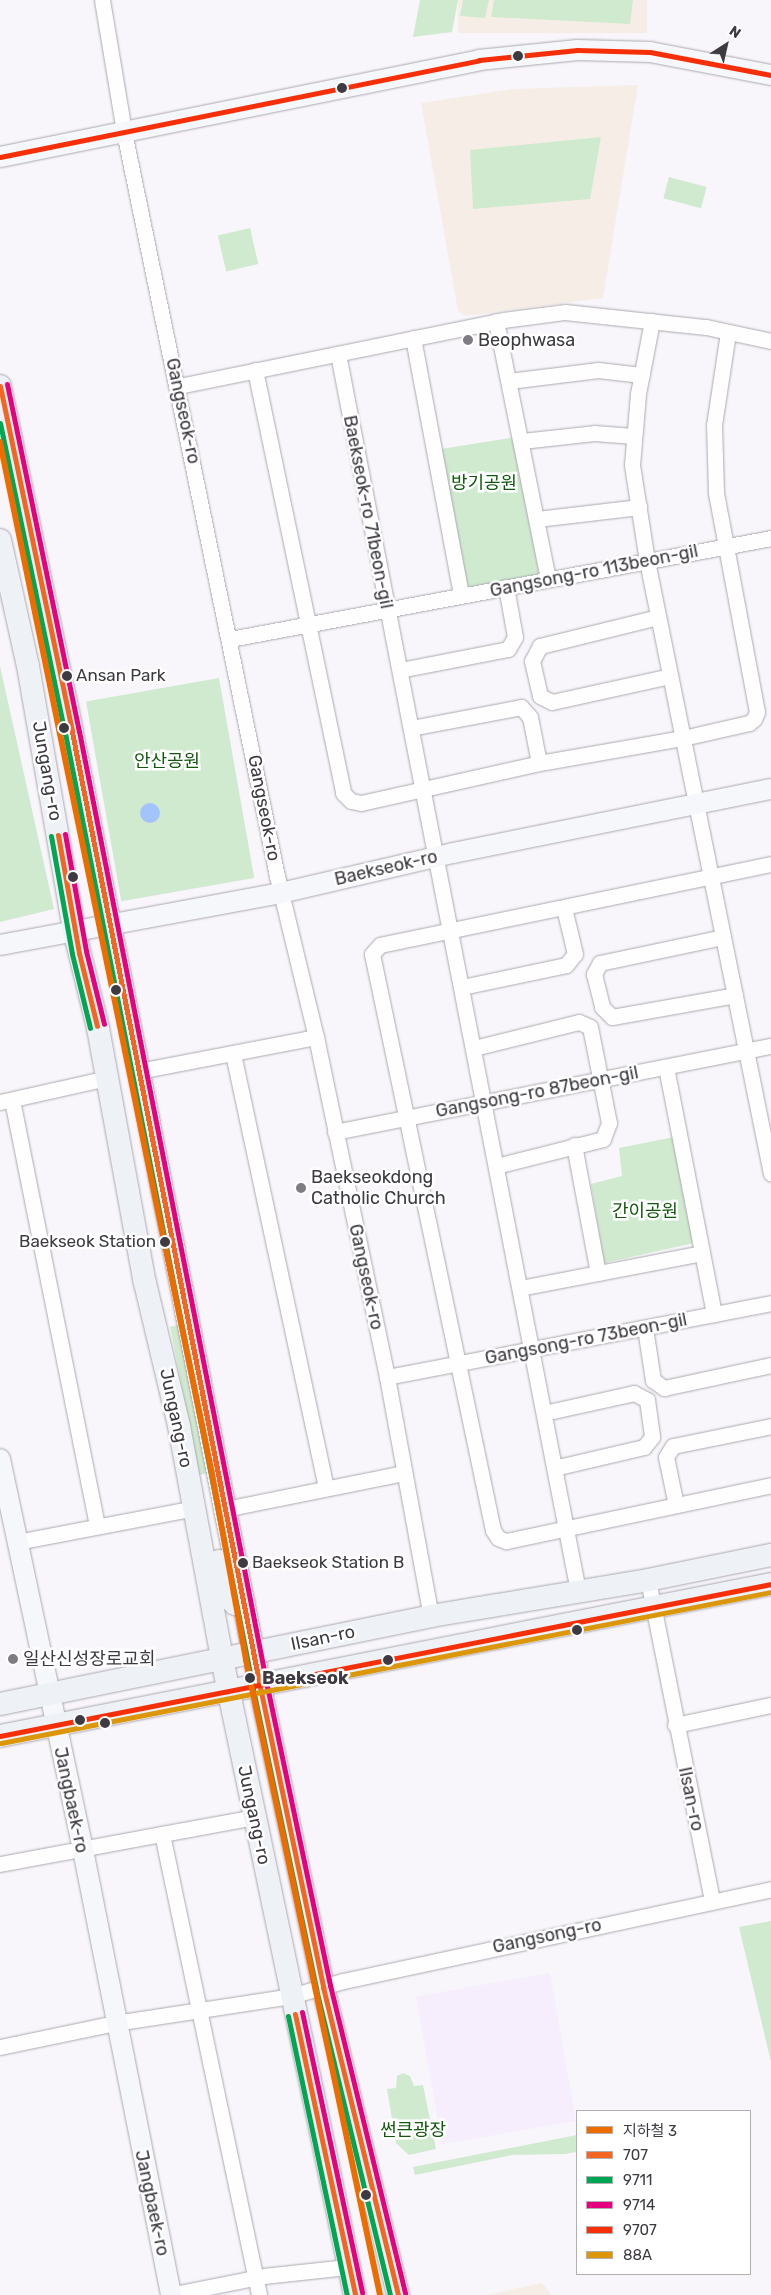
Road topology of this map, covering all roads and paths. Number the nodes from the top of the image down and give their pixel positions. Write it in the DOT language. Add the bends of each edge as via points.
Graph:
graph roads {
  1 [pos="102,0"];
  2 [pos="771,75"];
  3 [pos="124,132"];
  4 [pos="0,157"];
  5 [pos="496,321"];
  6 [pos="652,321"];
  7 [pos="728,332"];
  8 [pos="413,338"];
  9 [pos="771,342"];
  10 [pos="338,354"];
  11 [pos="255,370"];
  12 [pos="642,376"];
  13 [pos="509,381"];
  14 [pos="0,386"];
  15 [pos="178,386"];
  16 [pos="634,436"];
  17 [pos="522,442"];
  18 [pos="639,507"];
  19 [pos="536,519"];
  20 [pos="771,538"];
  21 [pos="0,540"];
  22 [pos="726,546"];
  23 [pos="647,560"];
  24 [pos="548,579"];
  25 [pos="506,587"];
  26 [pos="461,595"];
  27 [pos="388,610"];
  28 [pos="658,616"];
  29 [pos="308,626"];
  30 [pos="230,639"];
  31 [pos="400,670"];
  32 [pos="670,676"];
  33 [pos="411,728"];
  34 [pos="683,738"];
  35 [pos="542,763"];
  36 [pos="771,789"];
  37 [pos="423,790"];
  38 [pos="696,804"];
  39 [pos="436,856"];
  40 [pos="771,864"];
  41 [pos="711,879"];
  42 [pos="281,893"];
  43 [pos="566,908"];
  44 [pos="110,922"];
  45 [pos="74,930"];
  46 [pos="451,930"];
  47 [pos="723,937"];
  48 [pos="0,944"];
  49 [pos="462,987"];
  50 [pos="735,995"];
  51 [pos="316,1037"];
  52 [pos="771,1046"];
  53 [pos="474,1048"];
  54 [pos="746,1051"];
  55 [pos="233,1054"];
  56 [pos="666,1067"];
  57 [pos="139,1071"];
  58 [pos="107,1078"];
  59 [pos="599,1080"];
  60 [pos="6,1101"];
  61 [pos="484,1103"];
  62 [pos="409,1118"];
  63 [pos="335,1132"];
  64 [pos="574,1145"];
  65 [pos="496,1166"];
  66 [pos="771,1174"];
  67 [pos="702,1253"];
  68 [pos="598,1273"];
  69 [pos="520,1288"];
  70 [pos="771,1303"];
  71 [pos="714,1314"];
  72 [pos="645,1328"];
  73 [pos="532,1350"];
  74 [pos="459,1363"];
  75 [pos="771,1365"];
  76 [pos="387,1376"];
  77 [pos="544,1413"];
  78 [pos="771,1426"];
  79 [pos="0,1459"];
  80 [pos="554,1468"];
  81 [pos="404,1473"];
  82 [pos="771,1485"];
  83 [pos="326,1488"];
  84 [pos="671,1506"];
  85 [pos="195,1508"];
  86 [pos="226,1509"];
  87 [pos="97,1524"];
  88 [pos="566,1527"];
  89 [pos="17,1542"];
  90 [pos="201,1542"];
  91 [pos="771,1555"];
  92 [pos="648,1580"];
  93 [pos="771,1584"];
  94 [pos="578,1591"];
  95 [pos="244,1602"];
  96 [pos="653,1608"];
  97 [pos="431,1616"];
  98 [pos="255,1652"];
  99 [pos="222,1659"];
  100 [pos="260,1687"];
  101 [pos="229,1691"];
  102 [pos="49,1693"];
  103 [pos="0,1704"];
  104 [pos="771,1705"];
  105 [pos="56,1726"];
  106 [pos="675,1726"];
  107 [pos="0,1736"];
  108 [pos="255,1817"];
  109 [pos="162,1834"];
  110 [pos="83,1850"];
  111 [pos="0,1864"];
  112 [pos="771,1889"];
  113 [pos="712,1901"];
  114 [pos="323,1987"];
  115 [pos="291,1996"];
  116 [pos="200,2011"];
  117 [pos="115,2024"];
  118 [pos="0,2047"];
  119 [pos="347,2267"];
  120 [pos="254,2278"];
  121 [pos="170,2295"];
  122 [pos="259,2295"];
  123 [pos="355,2295"];
  124 [pos="398,2295"];
  1 -- 3 [label="street, Gangseok-ro"];
  2 -- 3 [label="main road" via="650,52 577,50 479,60"];
  3 -- 4 [label="main road"];
  3 -- 15 [label="street, Gangseok-ro"];
  5 -- 6 [label="street" via="564,312"];
  5 -- 8 [label="street"];
  5 -- 13 [label="street"];
  6 -- 7 [label="street"];
  6 -- 12 [label="street"];
  7 -- 9 [label="street"];
  7 -- 22 [label="street" via="714,425 715,464"];
  8 -- 10 [label="street"];
  8 -- 26 [label="street"];
  10 -- 11 [label="street"];
  10 -- 27 [label="street, Baekseok-ro 71beon-gil"];
  11 -- 15 [label="street"];
  11 -- 29 [label="street"];
  12 -- 13 [label="street" via="598,370"];
  12 -- 16 [label="street"];
  13 -- 17 [label="street"];
  14 -- 44 [label="main road, Jungang-ro"];
  15 -- 30 [label="street, Gangseok-ro"];
  16 -- 17 [label="street" via="594,433"];
  16 -- 18 [label="street" via="632,465"];
  17 -- 19 [label="street"];
  18 -- 19 [label="street"];
  18 -- 23 [label="street"];
  19 -- 24 [label="street"];
  20 -- 22 [label="street, Gangsong-ro 113beon-gil"];
  21 -- 45 [label="main road, Jungang-ro" via="28,666"];
  22 -- 23 [label="street, Gangsong-ro 113beon-gil"];
  22 -- 34 [label="street" via="757,712 749,724"];
  23 -- 24 [label="street, Gangsong-ro 113beon-gil"];
  23 -- 28 [label="street"];
  24 -- 25 [label="street, Gangsong-ro 113beon-gil"];
  25 -- 26 [label="street, Gangsong-ro 113beon-gil"];
  25 -- 31 [label="street" via="515,637 508,649"];
  26 -- 27 [label="street, Gangsong-ro 113beon-gil"];
  27 -- 29 [label="street, Gangsong-ro 113beon-gil"];
  27 -- 31 [label="street, Baekseok-ro 71beon-gil"];
  28 -- 32 [label="street"];
  28 -- 32 [label="street" via="540,646 532,661 540,696 552,702"];
  29 -- 30 [label="street, Gangsong-ro 113beon-gil"];
  29 -- 37 [label="street" via="343,793 351,801 361,803"];
  30 -- 42 [label="street, Gangseok-ro"];
  31 -- 33 [label="street, Baekseok-ro 71beon-gil"];
  32 -- 34 [label="street"];
  33 -- 35 [label="street" via="521,707 530,717"];
  33 -- 37 [label="street, Baekseok-ro 71beon-gil"];
  34 -- 35 [label="street"];
  34 -- 38 [label="street"];
  35 -- 37 [label="street"];
  36 -- 38 [label="main road, Baekseok-ro"];
  37 -- 39 [label="street, Baekseok-ro 71beon-gil"];
  38 -- 39 [label="main road, Baekseok-ro"];
  38 -- 41 [label="street"];
  39 -- 42 [label="main road, Baekseok-ro"];
  39 -- 46 [label="street, Baekseok-ro 71beon-gil"];
  40 -- 41 [label="street"];
  41 -- 43 [label="street"];
  41 -- 47 [label="street"];
  42 -- 44 [label="main road, Baekseok-ro"];
  42 -- 51 [label="street, Gangseok-ro"];
  43 -- 46 [label="street"];
  43 -- 49 [label="street" via="574,954 566,965"];
  44 -- 45 [label="main road, Baekseok-ro"];
  44 -- 57 [label="main road, Jungang-ro"];
  45 -- 48 [label="main road, Baekseok-ro"];
  45 -- 58 [label="main road, Jungang-ro"];
  46 -- 49 [label="street, Baekseok-ro 71beon-gil"];
  46 -- 62 [label="street" via="375,948 372,954"];
  47 -- 50 [label="street"];
  47 -- 50 [label="street" via="600,963 594,974 602,1007 612,1017"];
  49 -- 53 [label="street, Baekseok-ro 71beon-gil"];
  50 -- 54 [label="street"];
  51 -- 55 [label="street"];
  51 -- 63 [label="street, Gangseok-ro"];
  52 -- 54 [label="street, Gangsong-ro 87beon-gil"];
  53 -- 59 [label="street" via="579,1022 590,1027"];
  53 -- 61 [label="street, Baekseok-ro 71beon-gil"];
  54 -- 56 [label="street, Gangsong-ro 87beon-gil"];
  54 -- 66 [label="street"];
  55 -- 57 [label="street"];
  55 -- 83 [label="street"];
  56 -- 59 [label="street, Gangsong-ro 87beon-gil"];
  56 -- 67 [label="street"];
  57 -- 86 [label="main road, Jungang-ro"];
  58 -- 60 [label="street"];
  58 -- 85 [label="main road, Jungang-ro" via="145,1282"];
  59 -- 61 [label="street, Gangsong-ro 87beon-gil"];
  59 -- 64 [label="street" via="608,1123 603,1139"];
  60 -- 87 [label="street"];
  61 -- 62 [label="street, Gangsong-ro 87beon-gil"];
  61 -- 65 [label="street, Baekseok-ro 71beon-gil"];
  62 -- 63 [label="street, Gangsong-ro 87beon-gil"];
  62 -- 74 [label="street"];
  63 -- 76 [label="street, Gangseok-ro"];
  64 -- 65 [label="street"];
  64 -- 68 [label="street"];
  65 -- 69 [label="street, Baekseok-ro 71beon-gil"];
  67 -- 68 [label="street"];
  67 -- 71 [label="street"];
  68 -- 69 [label="street"];
  69 -- 73 [label="street, Baekseok-ro 71beon-gil"];
  70 -- 71 [label="street, Gangsong-ro 73beon-gil"];
  71 -- 72 [label="street, Gangsong-ro 73beon-gil"];
  72 -- 73 [label="street, Gangsong-ro 73beon-gil"];
  72 -- 75 [label="street" via="653,1380 664,1388"];
  73 -- 74 [label="street, Gangsong-ro 73beon-gil"];
  73 -- 77 [label="street, Baekseok-ro 71beon-gil"];
  74 -- 76 [label="street, Gangsong-ro 73beon-gil"];
  74 -- 88 [label="street" via="493,1530 506,1541"];
  76 -- 81 [label="street, Gangseok-ro"];
  77 -- 80 [label="street, Baekseok-ro 71beon-gil"];
  77 -- 80 [label="street" via="634,1393 647,1400 652,1437 644,1447"];
  78 -- 84 [label="street" via="673,1446 666,1457"];
  79 -- 89 [label="main road, Jangbaek-ro"];
  80 -- 88 [label="street, Baekseok-ro 71beon-gil"];
  81 -- 83 [label="street"];
  81 -- 97 [label="street, Gangseok-ro"];
  82 -- 84 [label="street"];
  83 -- 86 [label="street"];
  84 -- 88 [label="street"];
  85 -- 87 [label="street"];
  85 -- 90 [label="main road, Jungang-ro"];
  86 -- 95 [label="main road, Jungang-ro"];
  87 -- 89 [label="street"];
  88 -- 94 [label="street, Baekseok-ro 71beon-gil"];
  89 -- 102 [label="main road, Jangbaek-ro"];
  90 -- 95 [label="main road" via="216,1551 230,1602"];
  90 -- 99 [label="main road, Jungang-ro"];
  91 -- 92 [label="main road, Ilsan-ro"];
  92 -- 94 [label="main road, Ilsan-ro"];
  92 -- 96 [label="street, Ilsan-ro"];
  93 -- 96 [label="main road, Ilsan-ro"];
  94 -- 97 [label="main road, Ilsan-ro"];
  95 -- 98 [label="main road, Jungang-ro"];
  96 -- 100 [label="main road, Ilsan-ro"];
  96 -- 106 [label="street, Ilsan-ro"];
  97 -- 98 [label="main road, Ilsan-ro"];
  98 -- 99 [label="main road, Ilsan-ro"];
  98 -- 100 [label="main road, Jungang-ro"];
  99 -- 101 [label="main road, Jungang-ro"];
  99 -- 102 [label="main road, Ilsan-ro"];
  100 -- 101 [label="main road, Ilsan-ro"];
  100 -- 114 [label="main road, Jungang-ro"];
  101 -- 105 [label="main road, Ilsan-ro"];
  101 -- 108 [label="main road, Jungang-ro"];
  102 -- 103 [label="main road, Ilsan-ro"];
  102 -- 105 [label="main road, Jangbaek-ro"];
  104 -- 106 [label="street"];
  105 -- 107 [label="main road, Ilsan-ro"];
  105 -- 110 [label="main road, Jangbaek-ro"];
  106 -- 113 [label="street, Ilsan-ro"];
  108 -- 109 [label="street"];
  108 -- 115 [label="main road, Jungang-ro"];
  109 -- 110 [label="street"];
  109 -- 116 [label="street"];
  110 -- 111 [label="street"];
  110 -- 117 [label="main road, Jangbaek-ro"];
  112 -- 113 [label="street, Gangsong-ro"];
  113 -- 114 [label="street, Gangsong-ro"];
  114 -- 115 [label="street"];
  114 -- 124 [label="main road, Jungang-ro"];
  115 -- 116 [label="street"];
  115 -- 119 [label="main road, Jungang-ro"];
  116 -- 117 [label="street"];
  116 -- 120 [label="street"];
  117 -- 118 [label="street"];
  117 -- 121 [label="main road, Jangbaek-ro"];
  119 -- 120 [label="street, Jangbaek-ro"];
  119 -- 123 [label="main road, Jungang-ro"];
  120 -- 121 [label="street, Jangbaek-ro"];
  120 -- 122 [label="street"];
}
